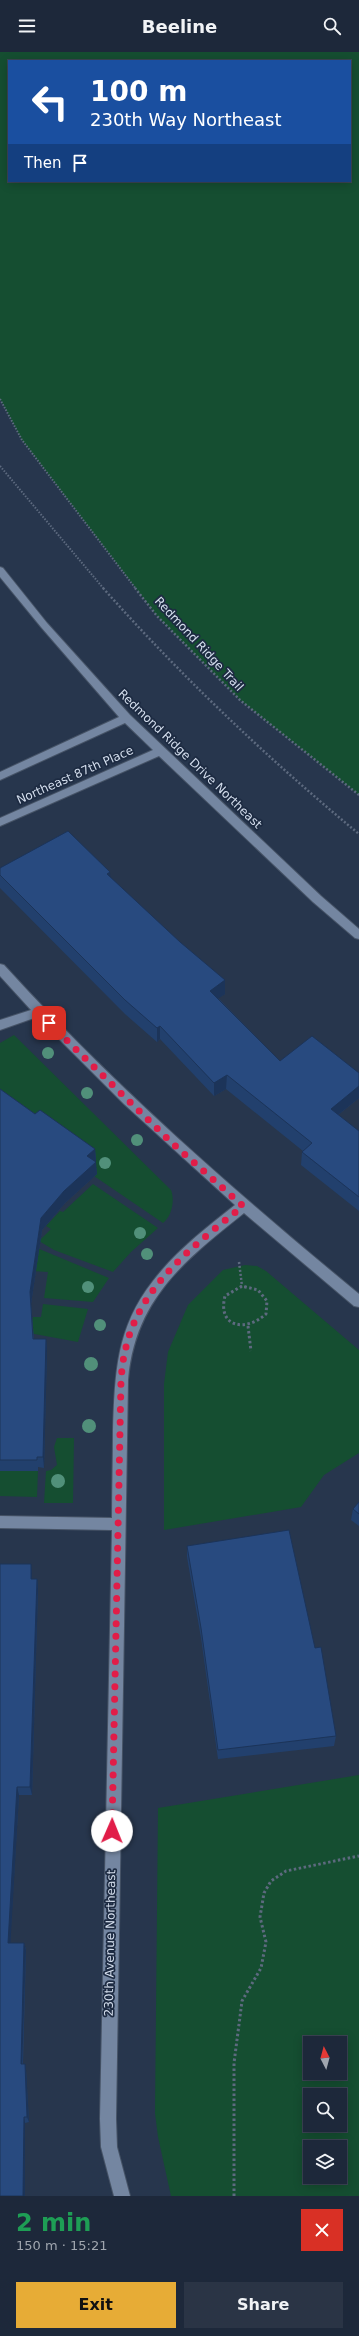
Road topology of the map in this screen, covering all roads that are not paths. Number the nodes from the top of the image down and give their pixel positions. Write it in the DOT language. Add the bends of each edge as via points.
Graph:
graph roads {
  1 [pos="0,570"];
  2 [pos="126,718"];
  3 [pos="160,751"];
  4 [pos="0,776"];
  5 [pos="0,822"];
  6 [pos="359,935"];
  7 [pos="0,968"];
  8 [pos="38,1012"];
  9 [pos="0,1025"];
  10 [pos="243,1206"];
  11 [pos="359,1302"];
  12 [pos="0,1522"];
  13 [pos="119,1524"];
  14 [pos="122,2196"];
  1 -- 2 [label="street, Redmond Ridge Drive Northeast" via="44,625"];
  2 -- 3 [label="street, Redmond Ridge Drive Northeast"];
  2 -- 4 [label="street"];
  3 -- 5 [label="street, Northeast 87th Place"];
  3 -- 6 [label="street, Redmond Ridge Drive Northeast" via="317,899"];
  7 -- 8 [label="street"];
  8 -- 9 [label="street"];
  8 -- 10 [label="street" via="172,1143"];
  10 -- 11 [label="street"];
  10 -- 13 [label="street, 230th Avenue Northeast" via="191,1248 161,1279 141,1309 126,1346 121,1380"];
  12 -- 13 [label="street"];
  13 -- 14 [label="street, 230th Avenue Northeast" via="108,2119 109,2147"];
}
